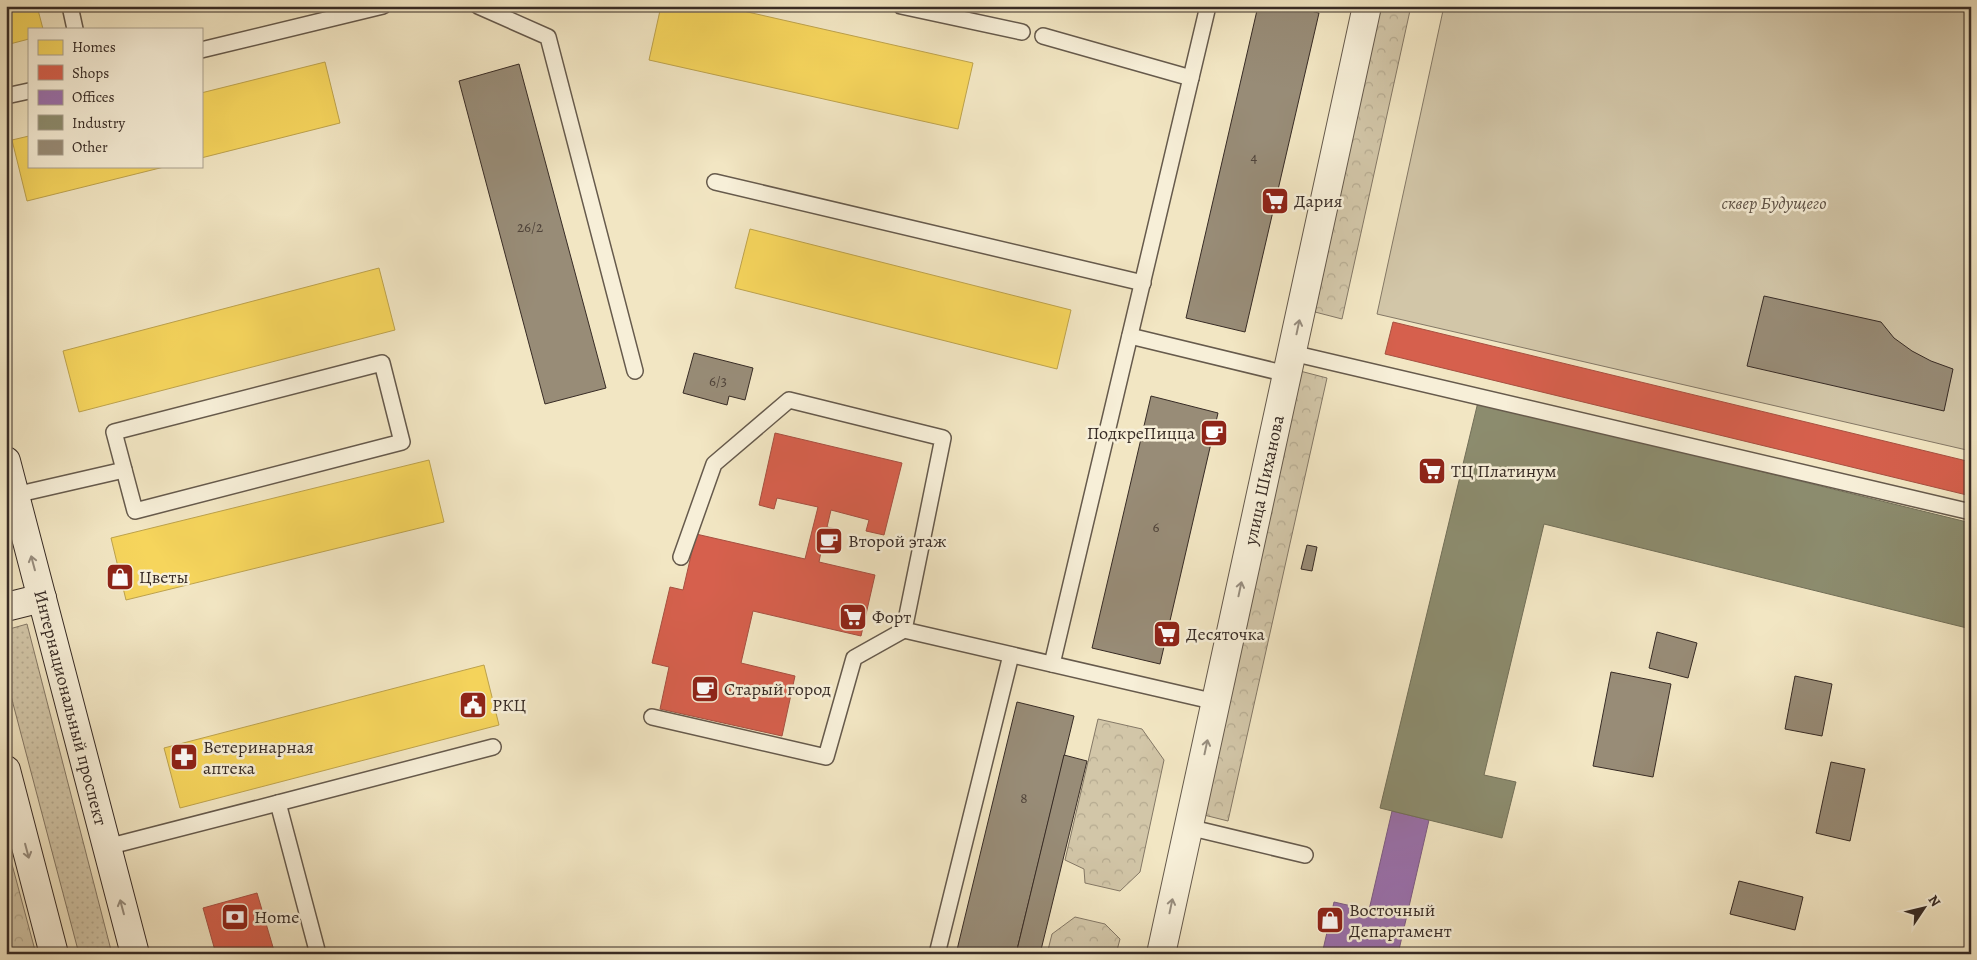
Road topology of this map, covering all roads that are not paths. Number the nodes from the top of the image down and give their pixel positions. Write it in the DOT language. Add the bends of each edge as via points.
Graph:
graph roads {
  1 [pos="70,6"];
  2 [pos="383,6"];
  3 [pos="478,6"];
  4 [pos="901,6"];
  5 [pos="1208,6"];
  6 [pos="1367,6"];
  7 [pos="75,28"];
  8 [pos="1022,32"];
  9 [pos="1043,36"];
  10 [pos="202,50"];
  11 [pos="1191,78"];
  12 [pos="28,91"];
  13 [pos="6,96"];
  14 [pos="715,182"];
  15 [pos="1143,283"];
  16 [pos="1130,336"];
  17 [pos="1290,364"];
  18 [pos="635,372"];
  19 [pos="6,461"];
  20 [pos="124,470"];
  21 [pos="15,495"];
  22 [pos="1971,512"];
  23 [pos="681,557"];
  24 [pos="42,598"];
  25 [pos="6,607"];
  26 [pos="904,630"];
  27 [pos="1011,655"];
  28 [pos="1052,664"];
  29 [pos="1216,702"];
  30 [pos="652,717"];
  31 [pos="493,747"];
  32 [pos="6,770"];
  33 [pos="278,803"];
  34 [pos="1188,827"];
  35 [pos="107,847"];
  36 [pos="1305,855"];
  37 [pos="54,954"];
  38 [pos="134,954"];
  39 [pos="318,954"];
  40 [pos="937,954"];
  41 [pos="1161,954"];
  1 -- 7 [label="lane"];
  2 -- 10 [label="lane"];
  3 -- 18 [label="lane" via="548,37"];
  4 -- 8 [label="lane"];
  5 -- 11 [label="lane"];
  17 -- 6 [label="street, улица Шиханова, one-way"];
  9 -- 11 [label="lane"];
  11 -- 15 [label="lane"];
  12 -- 13 [label="lane"];
  14 -- 15 [label="lane"];
  15 -- 16 [label="lane"];
  16 -- 17 [label="lane"];
  16 -- 28 [label="lane"];
  17 -- 22 [label="lane"];
  29 -- 17 [label="street, улица Шиханова, one-way"];
  19 -- 21 [label="street, Интернациональный проспект"];
  20 -- 20 [label="lane" via="135,510 402,442 382,363 114,432"];
  20 -- 21 [label="lane"];
  24 -- 21 [label="street, Интернациональный проспект, one-way"];
  23 -- 26 [label="lane" via="714,464 789,400 943,438"];
  24 -- 25 [label="street"];
  24 -- 35 [label="street, Интернациональный проспект"];
  26 -- 27 [label="lane"];
  26 -- 30 [label="lane" via="854,658 826,757"];
  27 -- 28 [label="lane"];
  27 -- 40 [label="lane"];
  28 -- 29 [label="lane"];
  34 -- 29 [label="street, улица Шиханова, one-way"];
  31 -- 33 [label="lane"];
  32 -- 37 [label="street, one-way"];
  33 -- 35 [label="lane"];
  33 -- 39 [label="lane"];
  34 -- 36 [label="lane"];
  41 -- 34 [label="street, улица Шиханова, one-way"];
  38 -- 35 [label="street, Интернациональный проспект, one-way"];
}
